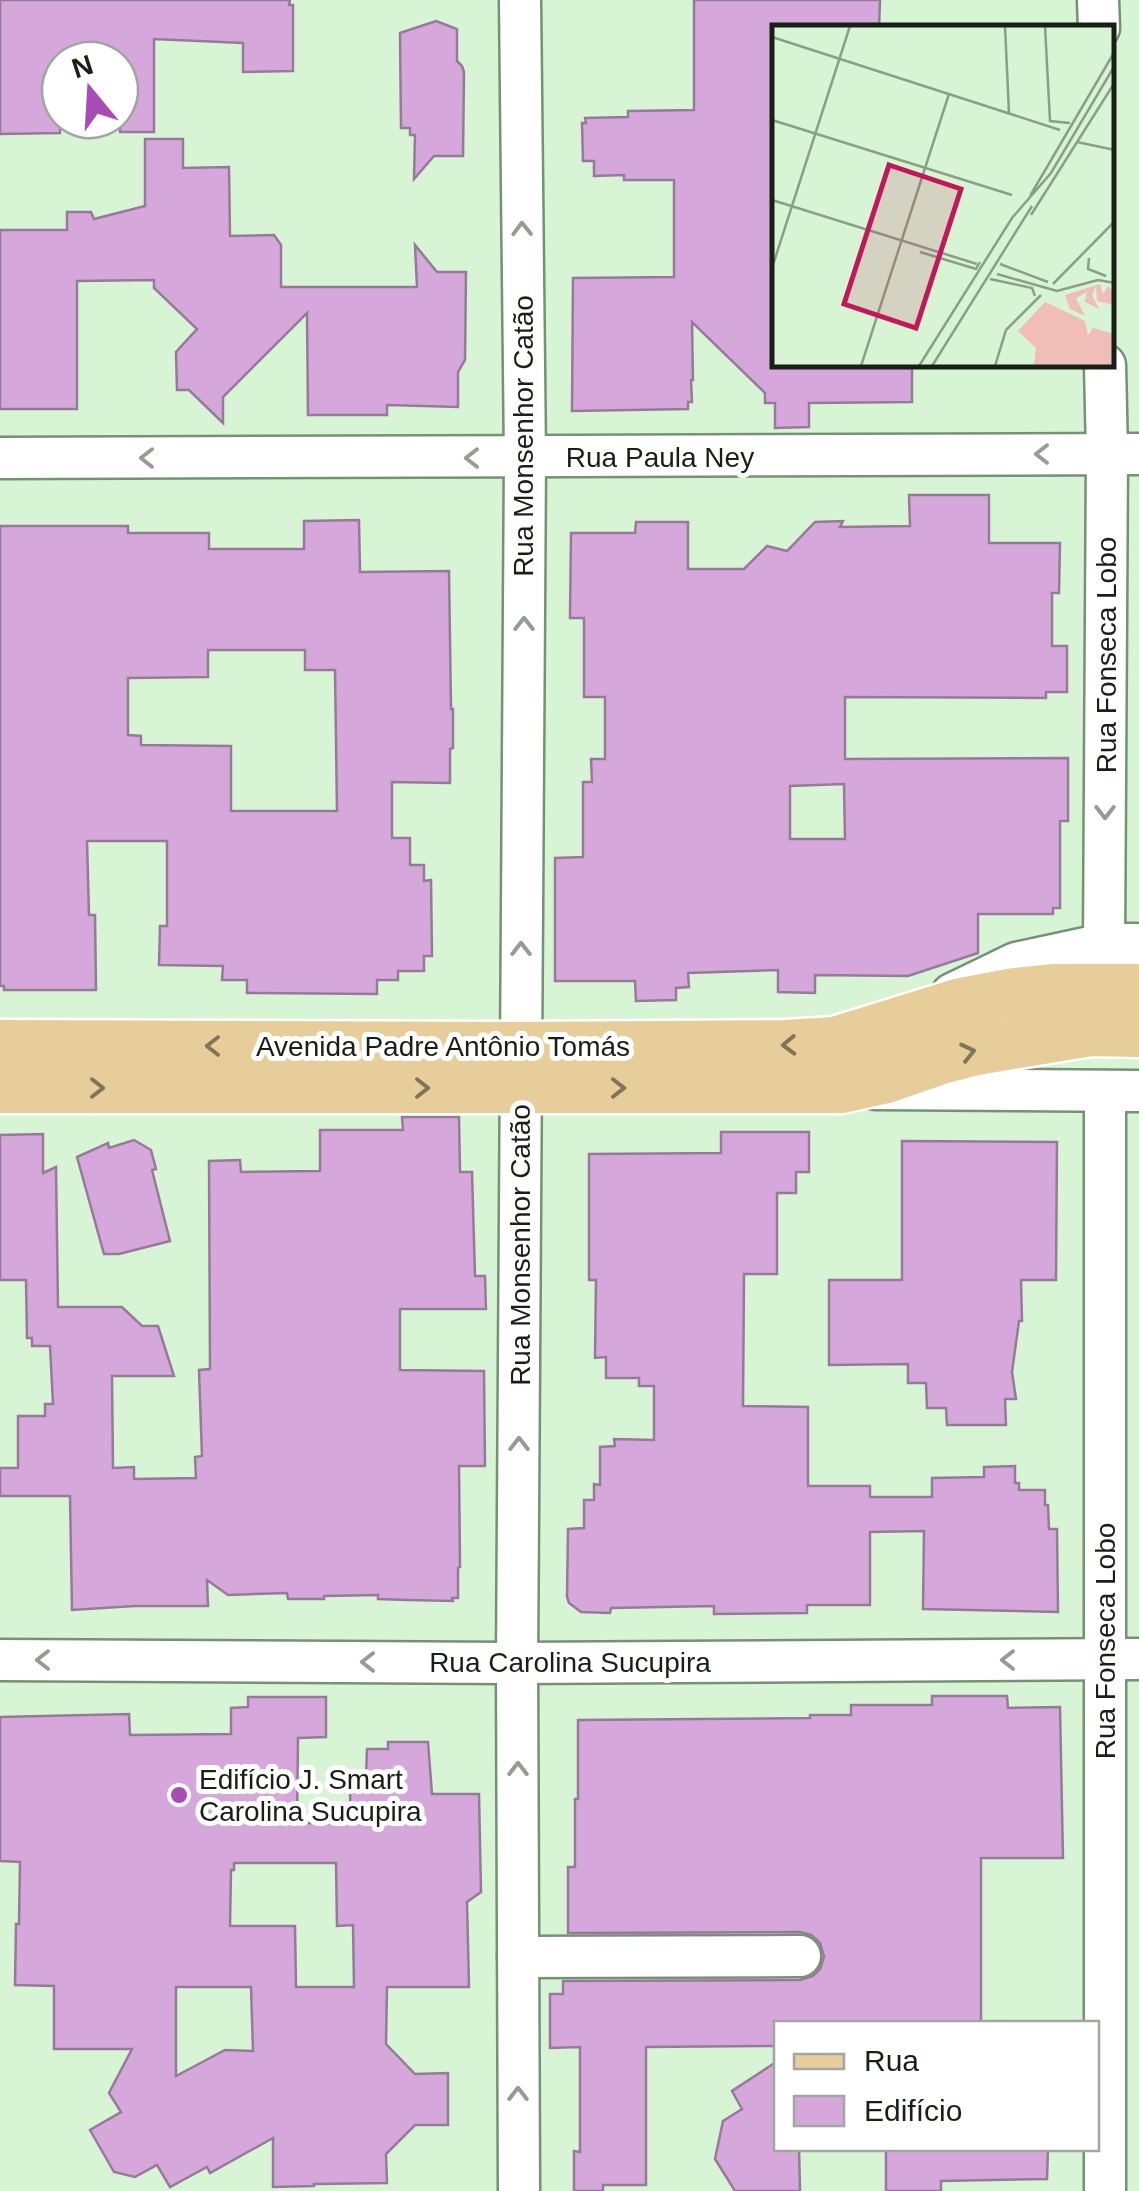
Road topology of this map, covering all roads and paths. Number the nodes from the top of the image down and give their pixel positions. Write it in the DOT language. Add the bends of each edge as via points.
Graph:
graph roads {
  1 [pos="520,0"];
  2 [pos="1098,0"];
  3 [pos="1099,25"];
  4 [pos="1106,368"];
  5 [pos="1123,454"];
  6 [pos="0,458"];
  7 [pos="525,458"];
  8 [pos="1122,944"];
  9 [pos="1139,990"];
  10 [pos="884,1027"];
  11 [pos="1139,1032"];
  12 [pos="0,1045"];
  13 [pos="521,1068"];
  14 [pos="0,1088"];
  15 [pos="841,1088"];
  16 [pos="1122,1091"];
  17 [pos="1122,1659"];
  18 [pos="0,1660"];
  19 [pos="517,1663"];
  20 [pos="800,1956"];
  21 [pos="518,1957"];
  22 [pos="518,2191"];
  23 [pos="1106,2191"];
  7 -- 1 [label="street, Rua Monsenhor Catão, one-way"];
  2 -- 3 [label="street"];
  4 -- 5 [label="street, Rua Fonseca Lobo"];
  5 -- 7 [label="street, Rua Paula Ney, one-way"];
  5 -- 8 [label="street, Rua Fonseca Lobo, one-way"];
  7 -- 6 [label="street, Rua Paula Ney, one-way"];
  13 -- 7 [label="street, Rua Monsenhor Catão, one-way"];
  8 -- 10 [label="street, Avenida Padre Antônio Tomás" via="1016,963"];
  9 -- 10 [label="main road, Avenida Padre Antônio Tomás" via="1014,992"];
  10 -- 13 [label="main road, Avenida Padre Antônio Tomás, one-way" via="836,1042"];
  15 -- 11 [label="main road, Avenida Padre Antônio Tomás, one-way" via="976,1050 1090,1031"];
  13 -- 12 [label="main road, Avenida Padre Antônio Tomás, one-way"];
  14 -- 13 [label="main road, Avenida Padre Antônio Tomás, one-way"];
  13 -- 15 [label="main road, Avenida Padre Antônio Tomás, one-way"];
  19 -- 13 [label="street, Rua Monsenhor Catão, one-way"];
  15 -- 16 [label="street, Avenida Padre Antônio Tomás"];
  16 -- 17 [label="street, Rua Fonseca Lobo"];
  17 -- 19 [label="street, Rua Carolina Sucupira, one-way"];
  17 -- 23 [label="street, Rua Fonseca Lobo"];
  19 -- 18 [label="street, Rua Carolina Sucupira, one-way"];
  21 -- 19 [label="street, Rua Monsenhor Catão, one-way"];
  20 -- 21 [label="street"];
  22 -- 21 [label="street, Rua Monsenhor Catão, one-way"];
}
